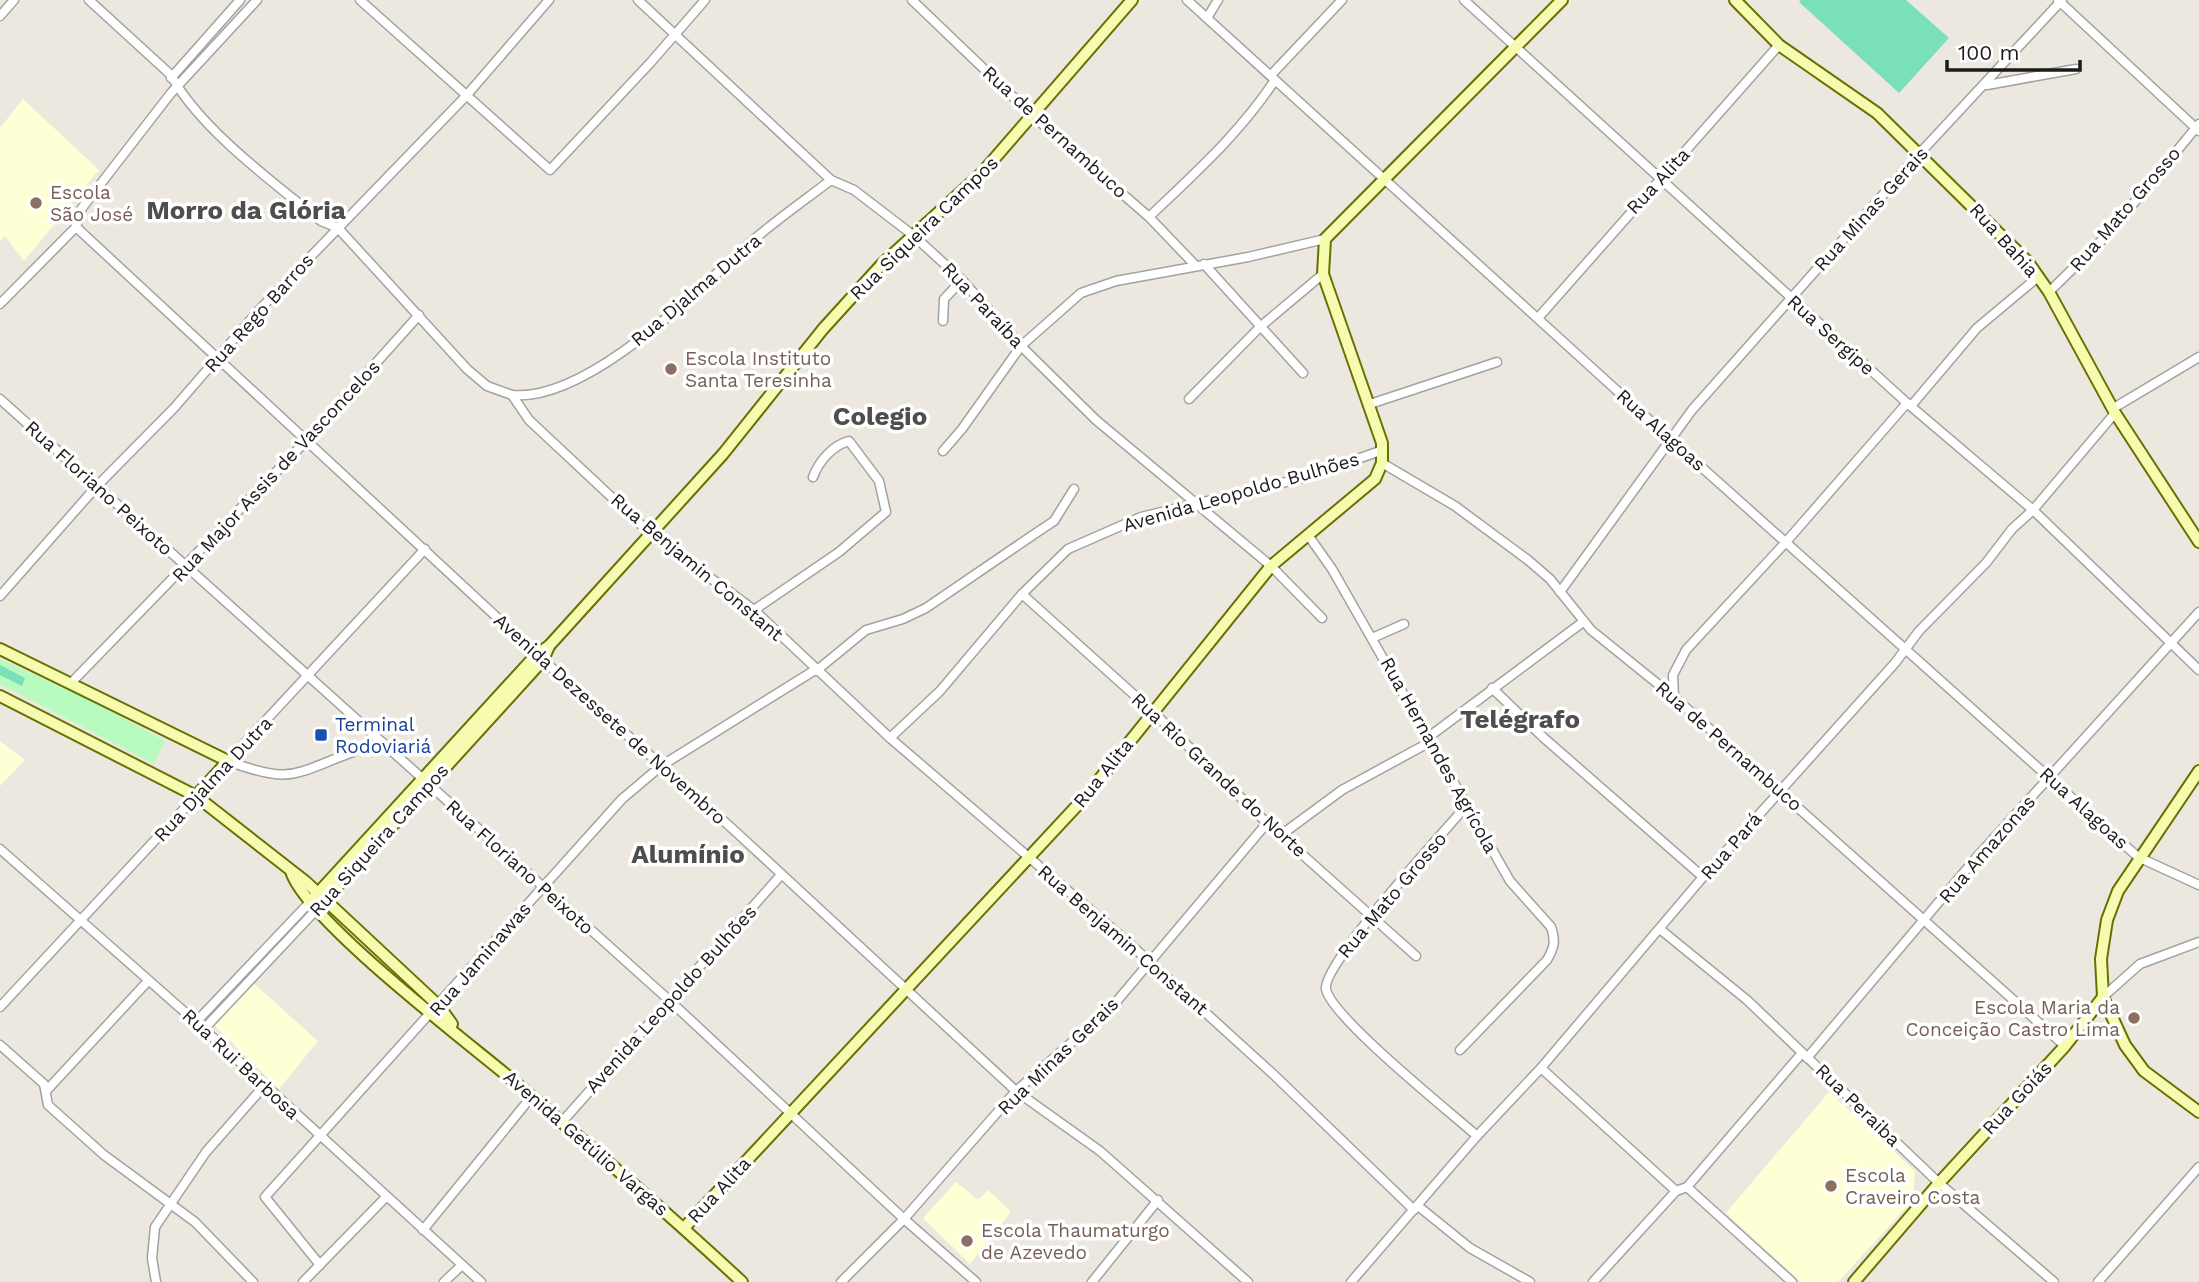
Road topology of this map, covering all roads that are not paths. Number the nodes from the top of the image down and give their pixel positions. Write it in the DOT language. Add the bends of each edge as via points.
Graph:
graph roads {
  1 [pos="14,0"];
  2 [pos="89,0"];
  3 [pos="240,0"];
  4 [pos="257,0"];
  5 [pos="360,0"];
  6 [pos="549,0"];
  7 [pos="639,0"];
  8 [pos="705,0"];
  9 [pos="912,0"];
  10 [pos="928,0"];
  11 [pos="1132,0"];
  12 [pos="1187,0"];
  13 [pos="1218,0"];
  14 [pos="1342,0"];
  15 [pos="1464,0"];
  16 [pos="1562,0"];
  17 [pos="1735,0"];
  18 [pos="2060,1"];
  19 [pos="921,8"];
  20 [pos="0,16"];
  21 [pos="1207,18"];
  22 [pos="676,33"];
  23 [pos="1779,45"];
  24 [pos="1515,47"];
  25 [pos="2076,69"];
  26 [pos="171,75"];
  27 [pos="1273,78"];
  28 [pos="1987,85"];
  29 [pos="174,90"];
  30 [pos="466,96"];
  31 [pos="1032,115"];
  32 [pos="2198,127"];
  33 [pos="1920,153"];
  34 [pos="1385,179"];
  35 [pos="831,180"];
  36 [pos="1660,180"];
  37 [pos="1149,217"];
  38 [pos="76,227"];
  39 [pos="338,228"];
  40 [pos="914,236"];
  41 [pos="1325,239"];
  42 [pos="1200,265"];
  43 [pos="1323,274"];
  44 [pos="2038,277"];
  45 [pos="962,280"];
  46 [pos="2049,292"];
  47 [pos="1791,298"];
  48 [pos="0,304"];
  49 [pos="419,315"];
  50 [pos="1538,318"];
  51 [pos="943,321"];
  52 [pos="1260,327"];
  53 [pos="1021,346"];
  54 [pos="2199,357"];
  55 [pos="217,358"];
  56 [pos="1497,362"];
  57 [pos="1303,373"];
  58 [pos="512,395"];
  59 [pos="0,399"];
  60 [pos="1189,399"];
  61 [pos="1370,404"];
  62 [pos="1909,405"];
  63 [pos="2114,411"];
  64 [pos="1670,439"];
  65 [pos="307,440"];
  66 [pos="1383,450"];
  67 [pos="943,451"];
  68 [pos="1382,463"];
  69 [pos="813,477"];
  70 [pos="96,487"];
  71 [pos="1074,489"];
  72 [pos="1196,504"];
  73 [pos="2033,510"];
  74 [pos="652,535"];
  75 [pos="1308,535"];
  76 [pos="1786,542"];
  77 [pos="2199,542"];
  78 [pos="425,549"];
  79 [pos="1271,566"];
  80 [pos="186,567"];
  81 [pos="1560,592"];
  82 [pos="1022,594"];
  83 [pos="0,596"];
  84 [pos="754,610"];
  85 [pos="2199,612"];
  86 [pos="1322,618"];
  87 [pos="1583,622"];
  88 [pos="1404,624"];
  89 [pos="1372,638"];
  90 [pos="2171,642"];
  91 [pos="0,649"];
  92 [pos="1906,649"];
  93 [pos="540,657"];
  94 [pos="816,670"];
  95 [pos="2199,670"];
  96 [pos="308,678"];
  97 [pos="71,683"];
  98 [pos="1492,688"];
  99 [pos="0,695"];
  100 [pos="1674,697"];
  101 [pos="1152,711"];
  102 [pos="890,738"];
  103 [pos="1430,739"];
  104 [pos="353,752"];
  105 [pos="228,761"];
  106 [pos="660,766"];
  107 [pos="2199,771"];
  108 [pos="2050,778"];
  109 [pos="424,782"];
  110 [pos="1780,790"];
  111 [pos="196,796"];
  112 [pos="1467,805"];
  113 [pos="1267,823"];
  114 [pos="1281,835"];
  115 [pos="0,849"];
  116 [pos="2138,857"];
  117 [pos="1030,859"];
  118 [pos="291,871"];
  119 [pos="780,876"];
  120 [pos="1703,877"];
  121 [pos="2199,885"];
  122 [pos="543,887"];
  123 [pos="321,897"];
  124 [pos="312,907"];
  125 [pos="1373,915"];
  126 [pos="1925,920"];
  127 [pos="82,921"];
  128 [pos="1661,930"];
  129 [pos="2199,942"];
  130 [pos="1416,956"];
  131 [pos="377,957"];
  132 [pos="1149,961"];
  133 [pos="148,981"];
  134 [pos="905,989"];
  135 [pos="2103,998"];
  136 [pos="669,1000"];
  137 [pos="0,1007"];
  138 [pos="435,1010"];
  139 [pos="196,1022"];
  140 [pos="204,1029"];
  141 [pos="0,1045"];
  142 [pos="2065,1046"];
  143 [pos="1460,1050"];
  144 [pos="1804,1055"];
  145 [pos="1541,1068"];
  146 [pos="264,1086"];
  147 [pos="47,1090"];
  148 [pos="1016,1091"];
  149 [pos="532,1096"];
  150 [pos="791,1111"];
  151 [pos="2199,1112"];
  152 [pos="562,1122"];
  153 [pos="320,1136"];
  154 [pos="1477,1136"];
  155 [pos="2199,1167"];
  156 [pos="1939,1182"];
  157 [pos="1687,1187"];
  158 [pos="1676,1191"];
  159 [pos="386,1197"];
  160 [pos="1158,1200"];
  161 [pos="171,1203"];
  162 [pos="1416,1208"];
  163 [pos="904,1219"];
  164 [pos="684,1228"];
  165 [pos="423,1230"];
  166 [pos="320,1265"];
  167 [pos="462,1265"];
  168 [pos="156,1282"];
  169 [pos="253,1282"];
  170 [pos="303,1282"];
  171 [pos="444,1282"];
  172 [pos="481,1282"];
  173 [pos="742,1282"];
  174 [pos="841,1282"];
  175 [pos="976,1282"];
  176 [pos="1092,1282"];
  177 [pos="1248,1282"];
  178 [pos="1352,1282"];
  179 [pos="1530,1282"];
  180 [pos="1593,1282"];
  181 [pos="1792,1282"];
  182 [pos="1854,1282"];
  183 [pos="2054,1282"];
  184 [pos="2098,1282"];
  1 -- 20 [label="street"];
  2 -- 26 [label="street, Rua Benjamin Constant"];
  3 -- 26 [label="street"];
  4 -- 29 [label="street"];
  5 -- 30 [label="street"];
  6 -- 30 [label="street, Rua Rego Barros"];
  7 -- 22 [label="street, Rua Paraíba"];
  8 -- 22 [label="street"];
  9 -- 19 [label="street, Rua de Pernambuco"];
  10 -- 19 [label="street"];
  11 -- 31 [label="street, Rua Siqueira Campos"];
  12 -- 21 [label="street, Rua Alagoas"];
  13 -- 21 [label="street"];
  14 -- 27 [label="street"];
  15 -- 24 [label="street, Rua Sergipe"];
  16 -- 24 [label="street"];
  17 -- 23 [label="street, Rua Bahia"];
  18 -- 28 [label="street, Rua Minas Gerais"];
  18 -- 32 [label="street"];
  19 -- 31 [label="street, Rua de Pernambuco"];
  21 -- 27 [label="street, Rua Alagoas"];
  22 -- 30 [label="street" via="550,170"];
  22 -- 35 [label="street, Rua Paraíba"];
  23 -- 33 [label="street, Rua Bahia" via="1877,113"];
  23 -- 36 [label="street, Rua Alita"];
  24 -- 34 [label="street"];
  24 -- 36 [label="street, Rua Sergipe"];
  25 -- 28 [label="street"];
  26 -- 29 [label="street, Rua Benjamin Constant"];
  27 -- 34 [label="street, Rua Alagoas"];
  27 -- 37 [label="street" via="1250,117 1227,143"];
  28 -- 33 [label="street, Rua Minas Gerais"];
  29 -- 38 [label="street" via="82,208"];
  29 -- 39 [label="street, Rua Benjamin Constant" via="244,157 321,221"];
  30 -- 39 [label="street, Rua Rego Barros"];
  31 -- 37 [label="street, Rua de Pernambuco"];
  31 -- 40 [label="street, Rua Siqueira Campos" via="981,174"];
  32 -- 46 [label="street, Rua Mato Grosso" via="2109,233"];
  33 -- 44 [label="street, Rua Bahia" via="2003,234"];
  33 -- 47 [label="street, Rua Minas Gerais"];
  34 -- 41 [label="street"];
  34 -- 50 [label="street, Rua Alagoas"];
  35 -- 40 [label="street, Rua Paraíba" via="854,190"];
  35 -- 58 [label="street, Rua Djalma Dutra" via="753,240 644,339 561,386"];
  36 -- 47 [label="street, Rua Sergipe"];
  36 -- 50 [label="street, Rua Alita"];
  37 -- 42 [label="street, Rua de Pernambuco"];
  38 -- 48 [label="street"];
  38 -- 55 [label="street, Avenida Dezessete de Novembro"];
  39 -- 49 [label="street, Rua Benjamin Constant"];
  39 -- 55 [label="street, Rua Rego Barros"];
  40 -- 45 [label="street, Rua Paraíba"];
  40 -- 74 [label="street, Rua Siqueira Campos" via="823,329"];
  41 -- 42 [label="street"];
  41 -- 43 [label="street"];
  42 -- 52 [label="street, Rua de Pernambuco"];
  42 -- 53 [label="street" via="1091,288"];
  43 -- 52 [label="street"];
  43 -- 61 [label="street, Rua Alita"];
  44 -- 46 [label="street, Rua Bahia"];
  44 -- 62 [label="street" via="1977,328"];
  45 -- 51 [label="street" via="944,299"];
  45 -- 53 [label="street, Rua Paraíba"];
  46 -- 63 [label="street, Rua Bahia"];
  47 -- 62 [label="street, Rua Sergipe"];
  47 -- 64 [label="street, Rua Minas Gerais"];
  49 -- 58 [label="street, Rua Benjamin Constant" via="487,386"];
  49 -- 65 [label="street, Rua Major Assis de Vasconcelos"];
  50 -- 64 [label="street, Rua Alagoas"];
  52 -- 57 [label="street, Rua de Pernambuco"];
  52 -- 60 [label="street"];
  53 -- 67 [label="street"];
  53 -- 72 [label="street, Rua Paraíba" via="1096,420"];
  54 -- 63 [label="street, Rua Pará"];
  55 -- 65 [label="street, Avenida Dezessete de Novembro"];
  55 -- 70 [label="street, Rua Rego Barros"];
  56 -- 61 [label="street"];
  58 -- 74 [label="street, Rua Benjamin Constant" via="529,420"];
  59 -- 70 [label="street, Rua Floriano Peixoto"];
  61 -- 66 [label="street, Rua Alita"];
  62 -- 73 [label="street, Rua Sergipe"];
  62 -- 76 [label="street"];
  63 -- 73 [label="street, Rua Pará"];
  63 -- 77 [label="street, Rua Bahia"];
  64 -- 76 [label="street, Rua Alagoas"];
  64 -- 81 [label="street, Rua Minas Gerais"];
  65 -- 78 [label="street, Avenida Dezessete de Novembro"];
  65 -- 80 [label="street, Rua Major Assis de Vasconcelos"];
  66 -- 68 [label="street, Rua Alita"];
  66 -- 72 [label="street, Avenida Leopoldo Bulhões" via="1303,478"];
  68 -- 75 [label="street, Rua Alita" via="1362,492"];
  68 -- 81 [label="street, Rua de Pernambuco" via="1492,532"];
  69 -- 84 [label="street" via="839,443 849,441 879,481 886,512 839,552"];
  70 -- 80 [label="street, Rua Floriano Peixoto"];
  70 -- 83 [label="street, Rua Rego Barros"];
  71 -- 94 [label="street, Rua Jaminawas" via="1054,521 926,608 866,630"];
  72 -- 79 [label="street, Rua Paraíba"];
  72 -- 82 [label="street, Avenida Leopoldo Bulhões" via="1102,532 1068,550"];
  73 -- 90 [label="street, Rua Sergipe"];
  73 -- 92 [label="street, Rua Pará"];
  74 -- 84 [label="street, Rua Benjamin Constant"];
  74 -- 93 [label="street, Rua Siqueira Campos"];
  75 -- 79 [label="street, Rua Alita"];
  75 -- 89 [label="street, Rua Hernandes Agrícola"];
  76 -- 92 [label="street, Rua Alagoas"];
  76 -- 100 [label="street" via="1686,650 1674,675"];
  78 -- 93 [label="street, Avenida Dezessete de Novembro"];
  78 -- 96 [label="street, Rua Djalma Dutra"];
  79 -- 86 [label="street, Rua Paraíba"];
  79 -- 101 [label="street, Rua Alita"];
  80 -- 96 [label="street, Rua Floriano Peixoto"];
  80 -- 97 [label="street, Rua Major Assis de Vasconcelos"];
  81 -- 87 [label="street, Rua de Pernambuco"];
  82 -- 101 [label="street, Rua Rio Grande do Norte"];
  82 -- 102 [label="street, Avenida Leopoldo Bulhões" via="940,691"];
  84 -- 94 [label="street, Rua Benjamin Constant"];
  85 -- 90 [label="street, Rua Amazonas"];
  87 -- 98 [label="street"];
  87 -- 100 [label="street, Rua de Pernambuco"];
  88 -- 89 [label="street"];
  89 -- 103 [label="street, Rua Hernandes Agrícola"];
  90 -- 95 [label="street, Rua Sergipe"];
  90 -- 108 [label="street, Rua Amazonas"];
  91 -- 97 [label="street"];
  92 -- 108 [label="street, Rua Alagoas"];
  92 -- 110 [label="street, Rua Pará"];
  93 -- 106 [label="street, Avenida Dezessete de Novembro"];
  93 -- 109 [label="street, Rua Siqueira Campos"];
  94 -- 102 [label="street, Rua Benjamin Constant"];
  94 -- 106 [label="street, Rua Jaminawas"];
  96 -- 105 [label="street, Rua Djalma Dutra"];
  96 -- 109 [label="street, Rua Floriano Peixoto"];
  97 -- 105 [label="street"];
  98 -- 103 [label="street"];
  98 -- 120 [label="street"];
  99 -- 111 [label="street, Avenida Getúlio Vargas"];
  100 -- 110 [label="street, Rua de Pernambuco"];
  101 -- 113 [label="street, Rua Rio Grande do Norte"];
  101 -- 117 [label="street, Rua Alita"];
  102 -- 117 [label="street, Rua Benjamin Constant"];
  103 -- 112 [label="street, Rua Hernandes Agrícola"];
  103 -- 114 [label="street" via="1342,790"];
  104 -- 105 [label="street" via="290,776"];
  105 -- 111 [label="street, Rua Djalma Dutra"];
  106 -- 119 [label="street, Avenida Dezessete de Novembro"];
  106 -- 122 [label="street, Rua Jaminawas" via="622,799"];
  107 -- 116 [label="street"];
  108 -- 116 [label="street, Rua Alagoas"];
  108 -- 126 [label="street, Rua Amazonas"];
  109 -- 122 [label="street, Rua Floriano Peixoto"];
  109 -- 123 [label="street, Rua Siqueira Campos"];
  110 -- 120 [label="street, Rua Pará"];
  110 -- 126 [label="street, Rua de Pernambuco"];
  111 -- 118 [label="street, Avenida Getúlio Vargas"];
  111 -- 127 [label="street, Rua Djalma Dutra"];
  112 -- 125 [label="street, Rua Mato Grosso"];
  112 -- 143 [label="street, Rua Hernandes Agrícola" via="1510,881 1551,927 1554,948"];
  113 -- 114 [label="street, Rua Rio Grande do Norte"];
  113 -- 132 [label="street, Rua Minas Gerais"];
  114 -- 125 [label="street, Rua Rio Grande do Norte"];
  115 -- 127 [label="street, Rua Rui Barbosa"];
  116 -- 121 [label="street, Rua Alagoas"];
  116 -- 135 [label="street" via="2107,920 2101,959"];
  117 -- 132 [label="street, Rua Benjamin Constant"];
  117 -- 134 [label="street, Rua Alita"];
  118 -- 123 [label="street, Avenida Getúlio Vargas"];
  118 -- 124 [label="street, Avenida Getúlio Vargas"];
  119 -- 134 [label="street, Avenida Dezessete de Novembro"];
  119 -- 136 [label="street, Avenida Leopoldo Bulhões"];
  120 -- 128 [label="street, Rua Pará"];
  122 -- 136 [label="street, Rua Floriano Peixoto"];
  122 -- 138 [label="street, Rua Jaminawas"];
  123 -- 124 [label="street, Rua Siqueira Campos"];
  123 -- 131 [label="street, Avenida Getúlio Vargas"];
  124 -- 131 [label="street, Avenida Getúlio Vargas"];
  124 -- 139 [label="street, Rua Siqueira Campos"];
  124 -- 140 [label="street, Rua Siqueira Campos"];
  125 -- 130 [label="street, Rua Rio Grande do Norte"];
  125 -- 154 [label="street, Rua Mato Grosso" via="1326,981 1333,1005"];
  126 -- 142 [label="street, Rua de Pernambuco"];
  126 -- 144 [label="street, Rua Amazonas"];
  127 -- 133 [label="street, Rua Rui Barbosa"];
  127 -- 137 [label="street, Rua Djalma Dutra"];
  128 -- 144 [label="street, Rua Peraiba" via="1747,1000"];
  128 -- 145 [label="street, Rua Pará"];
  129 -- 135 [label="street, Rua Goiás" via="2140,964"];
  131 -- 138 [label="street, Avenida Getúlio Vargas"];
  132 -- 148 [label="street, Rua Minas Gerais" via="1111,1007"];
  132 -- 162 [label="street, Rua Benjamin Constant"];
  133 -- 139 [label="street, Rua Rui Barbosa"];
  133 -- 147 [label="street"];
  134 -- 148 [label="street, Avenida Dezessete de Novembro"];
  134 -- 150 [label="street, Rua Alita"];
  135 -- 142 [label="street, Rua Goiás"];
  135 -- 151 [label="street" via="2125,1045 2144,1071"];
  136 -- 150 [label="street, Rua Floriano Peixoto"];
  136 -- 152 [label="street, Avenida Leopoldo Bulhões"];
  138 -- 149 [label="street, Avenida Getúlio Vargas"];
  138 -- 153 [label="street, Rua Jaminawas"];
  139 -- 140 [label="street, Rua Rui Barbosa"];
  140 -- 146 [label="street, Rua Rui Barbosa"];
  141 -- 147 [label="street"];
  142 -- 156 [label="street, Rua Goiás"];
  144 -- 156 [label="street, Rua Peraiba"];
  144 -- 157 [label="street, Rua Amazonas"];
  145 -- 154 [label="street, Rua Pará"];
  145 -- 158 [label="street"];
  146 -- 153 [label="street, Rua Rui Barbosa"];
  146 -- 161 [label="street" via="206,1152"];
  147 -- 161 [label="street" via="48,1105 104,1155"];
  148 -- 160 [label="street, Avenida Dezessete de Novembro" via="1100,1151"];
  148 -- 163 [label="street, Rua Minas Gerais"];
  149 -- 152 [label="street, Avenida Getúlio Vargas"];
  149 -- 165 [label="street"];
  150 -- 163 [label="street, Rua Floriano Peixoto"];
  150 -- 164 [label="street, Rua Alita"];
  152 -- 164 [label="street, Avenida Getúlio Vargas"];
  153 -- 159 [label="street, Rua Rui Barbosa"];
  153 -- 166 [label="street, Rua Jaminawas" via="265,1197"];
  154 -- 162 [label="street, Rua Pará"];
  155 -- 184 [label="street"];
  156 -- 182 [label="street, Rua Goiás"];
  156 -- 183 [label="street, Rua Peraiba"];
  157 -- 158 [label="street, Rua Amazonas"];
  157 -- 181 [label="street"];
  158 -- 180 [label="street, Rua Amazonas"];
  159 -- 165 [label="street, Rua Rui Barbosa"];
  159 -- 166 [label="street"];
  160 -- 176 [label="street"];
  160 -- 177 [label="street, Avenida Dezessete de Novembro"];
  161 -- 168 [label="street" via="155,1227 152,1258"];
  161 -- 169 [label="street"];
  162 -- 178 [label="street, Rua Pará"];
  162 -- 179 [label="street, Rua Benjamin Constant" via="1470,1248"];
  163 -- 174 [label="street, Rua Minas Gerais"];
  163 -- 175 [label="street, Rua Floriano Peixoto"];
  164 -- 173 [label="street, Avenida Getúlio Vargas"];
  165 -- 167 [label="street, Rua Rui Barbosa"];
  166 -- 170 [label="street"];
  167 -- 171 [label="street"];
  167 -- 172 [label="street, Rua Rui Barbosa"];
}
